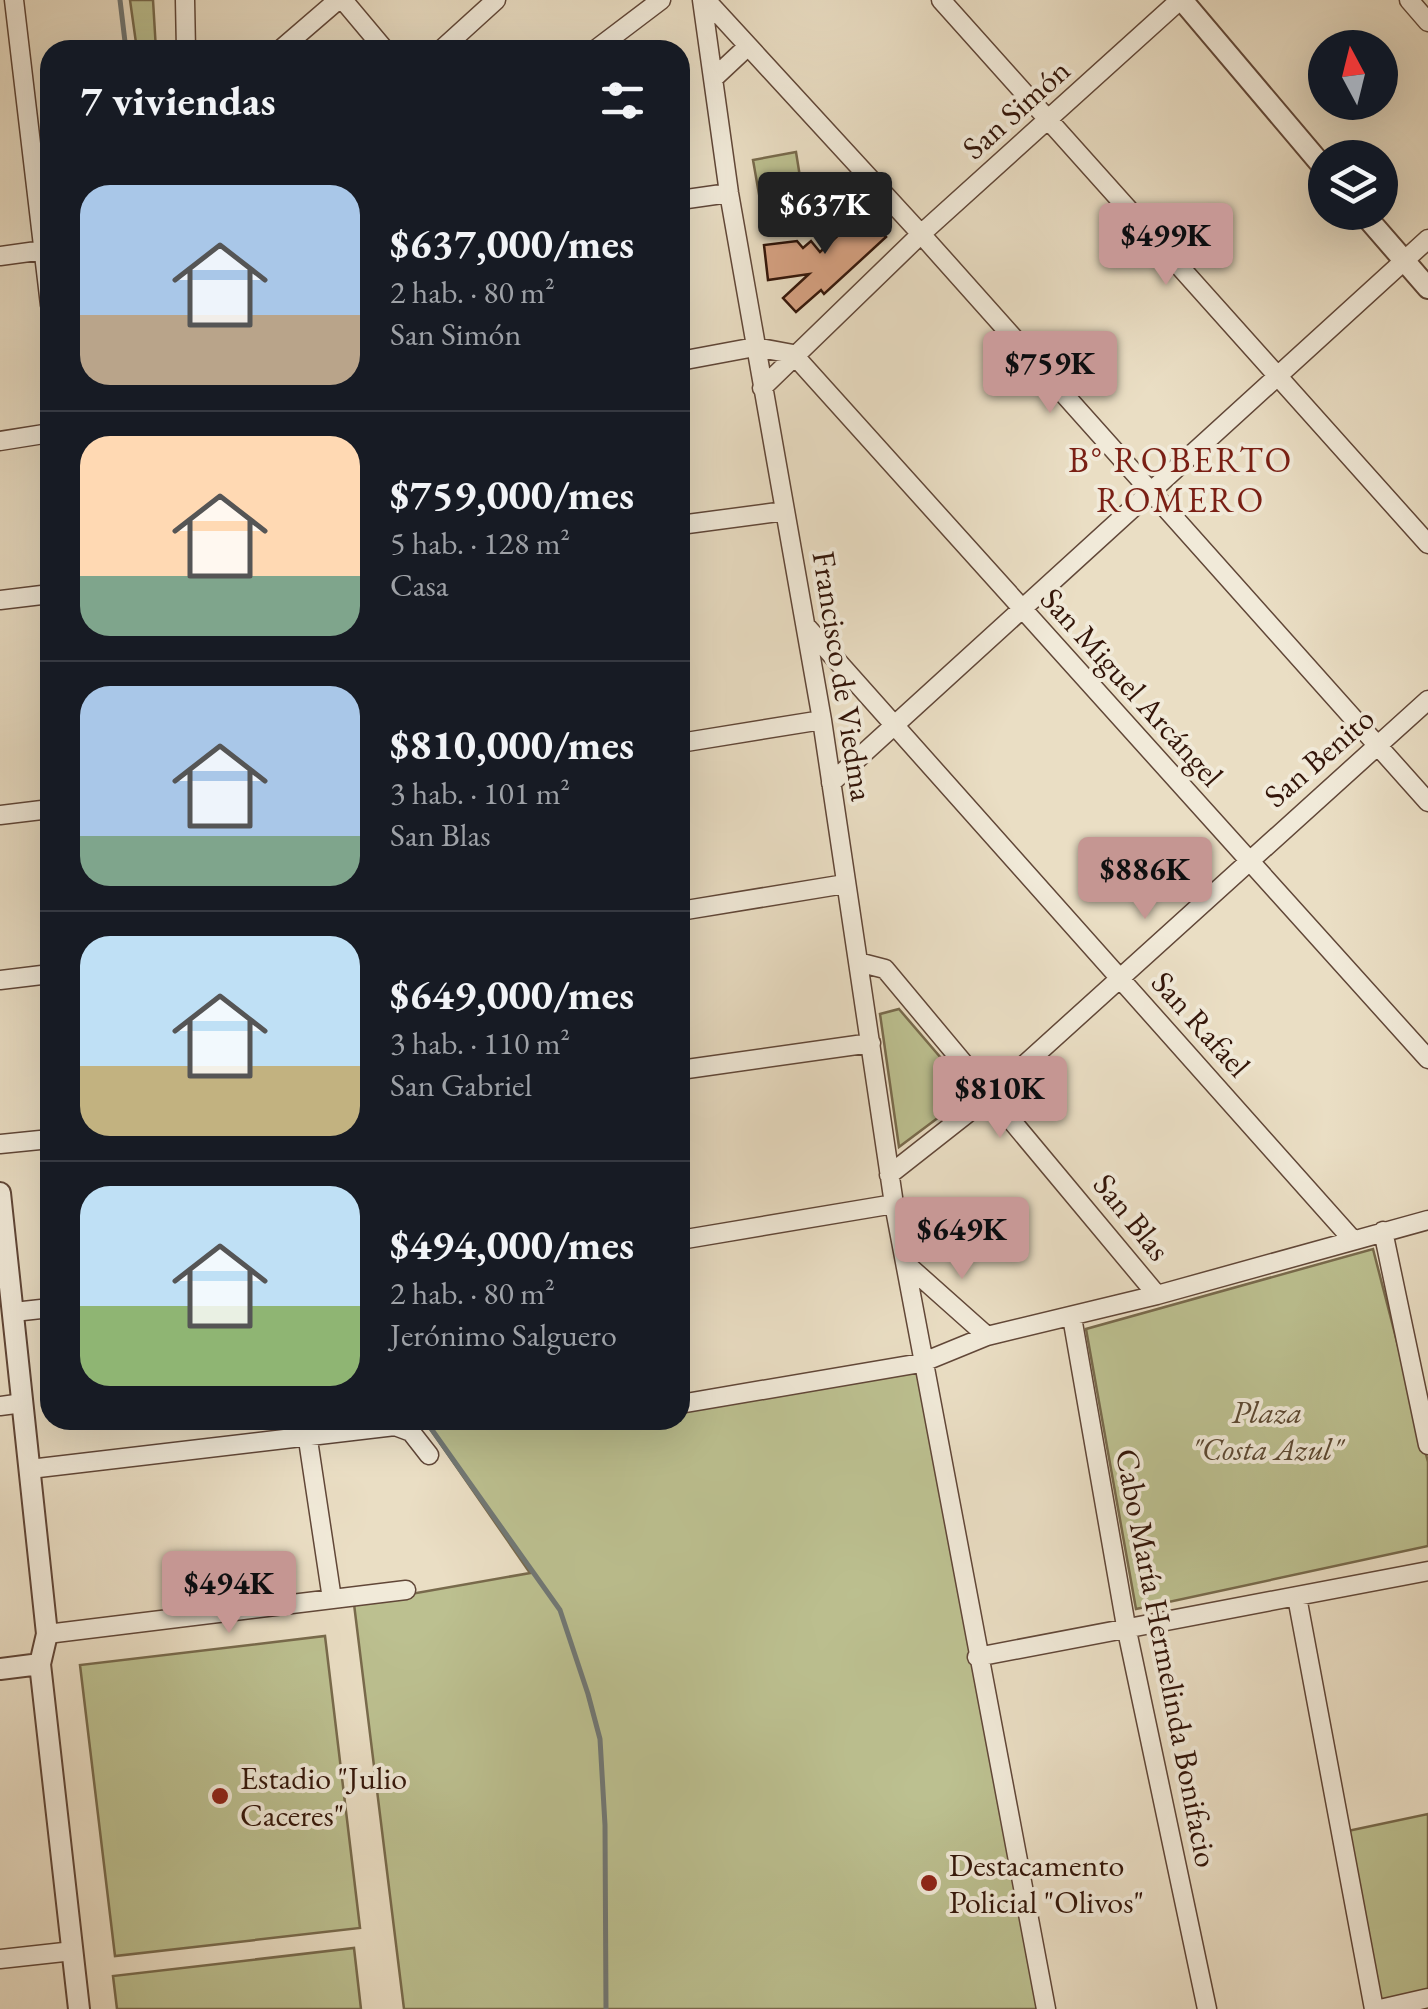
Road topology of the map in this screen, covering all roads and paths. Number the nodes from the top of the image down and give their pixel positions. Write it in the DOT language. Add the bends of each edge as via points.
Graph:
graph roads {
  1 [pos="14,0"];
  2 [pos="185,0"];
  3 [pos="340,0"];
  4 [pos="496,0"];
  5 [pos="661,0"];
  6 [pos="704,0"];
  7 [pos="941,0"];
  8 [pos="1181,0"];
  9 [pos="1408,0"];
  10 [pos="1428,22"];
  11 [pos="186,40"];
  12 [pos="292,40"];
  13 [pos="376,40"];
  14 [pos="451,40"];
  15 [pos="608,40"];
  16 [pos="746,48"];
  17 [pos="715,77"];
  18 [pos="1048,120"];
  19 [pos="1308,149"];
  20 [pos="729,193"];
  21 [pos="690,199"];
  22 [pos="40,217"];
  23 [pos="1377,230"];
  24 [pos="922,234"];
  25 [pos="1428,239"];
  26 [pos="40,251"];
  27 [pos="0,256"];
  28 [pos="1404,261"];
  29 [pos="1428,288"];
  30 [pos="755,347"];
  31 [pos="793,354"];
  32 [pos="690,358"];
  33 [pos="1277,377"];
  34 [pos="762,388"];
  35 [pos="40,435"];
  36 [pos="0,441"];
  37 [pos="1149,494"];
  38 [pos="786,511"];
  39 [pos="690,524"];
  40 [pos="1428,544"];
  41 [pos="40,595"];
  42 [pos="0,600"];
  43 [pos="1021,610"];
  44 [pos="806,625"];
  45 [pos="1428,700"];
  46 [pos="822,720"];
  47 [pos="896,724"];
  48 [pos="690,742"];
  49 [pos="1377,747"];
  50 [pos="831,783"];
  51 [pos="1428,802"];
  52 [pos="40,809"];
  53 [pos="0,815"];
  54 [pos="1248,858"];
  55 [pos="845,884"];
  56 [pos="690,909"];
  57 [pos="858,962"];
  58 [pos="40,975"];
  59 [pos="1120,978"];
  60 [pos="0,980"];
  61 [pos="870,1043"];
  62 [pos="1428,1058"];
  63 [pos="690,1069"];
  64 [pos="992,1094"];
  65 [pos="40,1140"];
  66 [pos="0,1144"];
  67 [pos="889,1175"];
  68 [pos="0,1193"];
  69 [pos="894,1204"];
  70 [pos="1428,1220"];
  71 [pos="1383,1231"];
  72 [pos="690,1238"];
  73 [pos="1352,1239"];
  74 [pos="905,1263"];
  75 [pos="1157,1295"];
  76 [pos="40,1309"];
  77 [pos="14,1312"];
  78 [pos="1072,1317"];
  79 [pos="987,1336"];
  80 [pos="922,1363"];
  81 [pos="690,1402"];
  82 [pos="24,1403"];
  83 [pos="0,1406"];
  84 [pos="292,1430"];
  85 [pos="306,1430"];
  86 [pos="406,1430"];
  87 [pos="1428,1444"];
  88 [pos="428,1454"];
  89 [pos="30,1468"];
  90 [pos="1428,1571"];
  91 [pos="406,1590"];
  92 [pos="1297,1597"];
  93 [pos="332,1599"];
  94 [pos="1126,1626"];
  95 [pos="46,1634"];
  96 [pos="978,1657"];
  97 [pos="40,1664"];
  98 [pos="0,1669"];
  99 [pos="73,1951"];
  100 [pos="0,1959"];
  101 [pos="1428,1998"];
  102 [pos="79,2009"];
  103 [pos="1046,2009"];
  104 [pos="1206,2009"];
  105 [pos="1377,2009"];
  1 -- 22 [label="street"];
  2 -- 11 [label="street"];
  3 -- 12 [label="street"];
  3 -- 13 [label="street"];
  4 -- 14 [label="street"];
  5 -- 15 [label="street"];
  6 -- 16 [label="street"];
  6 -- 17 [label="street, Francisco de Viedma"];
  7 -- 18 [label="street"];
  8 -- 18 [label="street, San Simón"];
  8 -- 19 [label="street"];
  9 -- 10 [label="street"];
  16 -- 17 [label="street"];
  16 -- 24 [label="street"];
  17 -- 20 [label="street, Francisco de Viedma"];
  18 -- 24 [label="street, San Simón"];
  18 -- 33 [label="street"];
  20 -- 21 [label="street"];
  20 -- 30 [label="street, Francisco de Viedma"];
  23 -- 28 [label="street"];
  24 -- 31 [label="street, San Simón"];
  24 -- 37 [label="street"];
  25 -- 28 [label="street"];
  26 -- 27 [label="street"];
  28 -- 29 [label="street"];
  28 -- 33 [label="street"];
  30 -- 31 [label="street"];
  30 -- 32 [label="street"];
  30 -- 34 [label="street, Francisco de Viedma"];
  31 -- 34 [label="street, San Simón"];
  31 -- 43 [label="street, San Miguel Arcángel"];
  33 -- 37 [label="street"];
  33 -- 40 [label="street"];
  34 -- 38 [label="street, Francisco de Viedma"];
  35 -- 36 [label="street"];
  37 -- 43 [label="street"];
  37 -- 49 [label="street"];
  38 -- 39 [label="street"];
  38 -- 44 [label="street, Francisco de Viedma"];
  41 -- 42 [label="street"];
  43 -- 47 [label="street"];
  43 -- 54 [label="street, San Miguel Arcángel"];
  44 -- 46 [label="street, Francisco de Viedma"];
  44 -- 47 [label="street, San Rafael"];
  45 -- 49 [label="street, San Benito"];
  46 -- 48 [label="street"];
  46 -- 50 [label="street, Francisco de Viedma"];
  47 -- 50 [label="street"];
  47 -- 59 [label="street, San Rafael"];
  49 -- 51 [label="street"];
  49 -- 54 [label="street, San Benito"];
  50 -- 55 [label="street, Francisco de Viedma"];
  52 -- 53 [label="street"];
  54 -- 59 [label="street, San Benito"];
  54 -- 62 [label="street, San Miguel Arcángel"];
  55 -- 56 [label="street"];
  55 -- 57 [label="street, Francisco de Viedma"];
  57 -- 61 [label="street, Francisco de Viedma"];
  57 -- 64 [label="street, San Blas" via="885,970"];
  58 -- 60 [label="street"];
  59 -- 64 [label="street, San Benito"];
  59 -- 73 [label="street, San Rafael"];
  61 -- 63 [label="street"];
  61 -- 67 [label="street, Francisco de Viedma"];
  64 -- 67 [label="street, San Benito"];
  64 -- 75 [label="street, San Blas"];
  65 -- 66 [label="street"];
  67 -- 69 [label="street, Francisco de Viedma"];
  68 -- 77 [label="street"];
  69 -- 72 [label="street"];
  69 -- 74 [label="street, Francisco de Viedma"];
  70 -- 71 [label="street"];
  71 -- 73 [label="street"];
  71 -- 87 [label="street"];
  73 -- 75 [label="street"];
  74 -- 79 [label="street"];
  74 -- 80 [label="street, Francisco de Viedma"];
  75 -- 78 [label="street"];
  76 -- 77 [label="street"];
  77 -- 82 [label="street"];
  78 -- 79 [label="street"];
  78 -- 94 [label="street, Cabo María Hermelinda Bonifacio"];
  79 -- 80 [label="street"];
  80 -- 81 [label="street"];
  80 -- 96 [label="street, Francisco de Viedma"];
  82 -- 83 [label="street"];
  82 -- 89 [label="street"];
  84 -- 89 [label="street"];
  85 -- 93 [label="street"];
  86 -- 88 [label="street"];
  89 -- 95 [label="street"];
  90 -- 92 [label="street"];
  91 -- 93 [label="street"];
  92 -- 94 [label="street"];
  92 -- 105 [label="street"];
  93 -- 95 [label="street"];
  94 -- 96 [label="street"];
  94 -- 104 [label="street, Cabo María Hermelinda Bonifacio"];
  95 -- 97 [label="street"];
  96 -- 103 [label="street, Francisco de Viedma"];
  97 -- 98 [label="street"];
  97 -- 99 [label="street"];
  99 -- 100 [label="street"];
  99 -- 102 [label="street"];
  101 -- 105 [label="street"];
}
